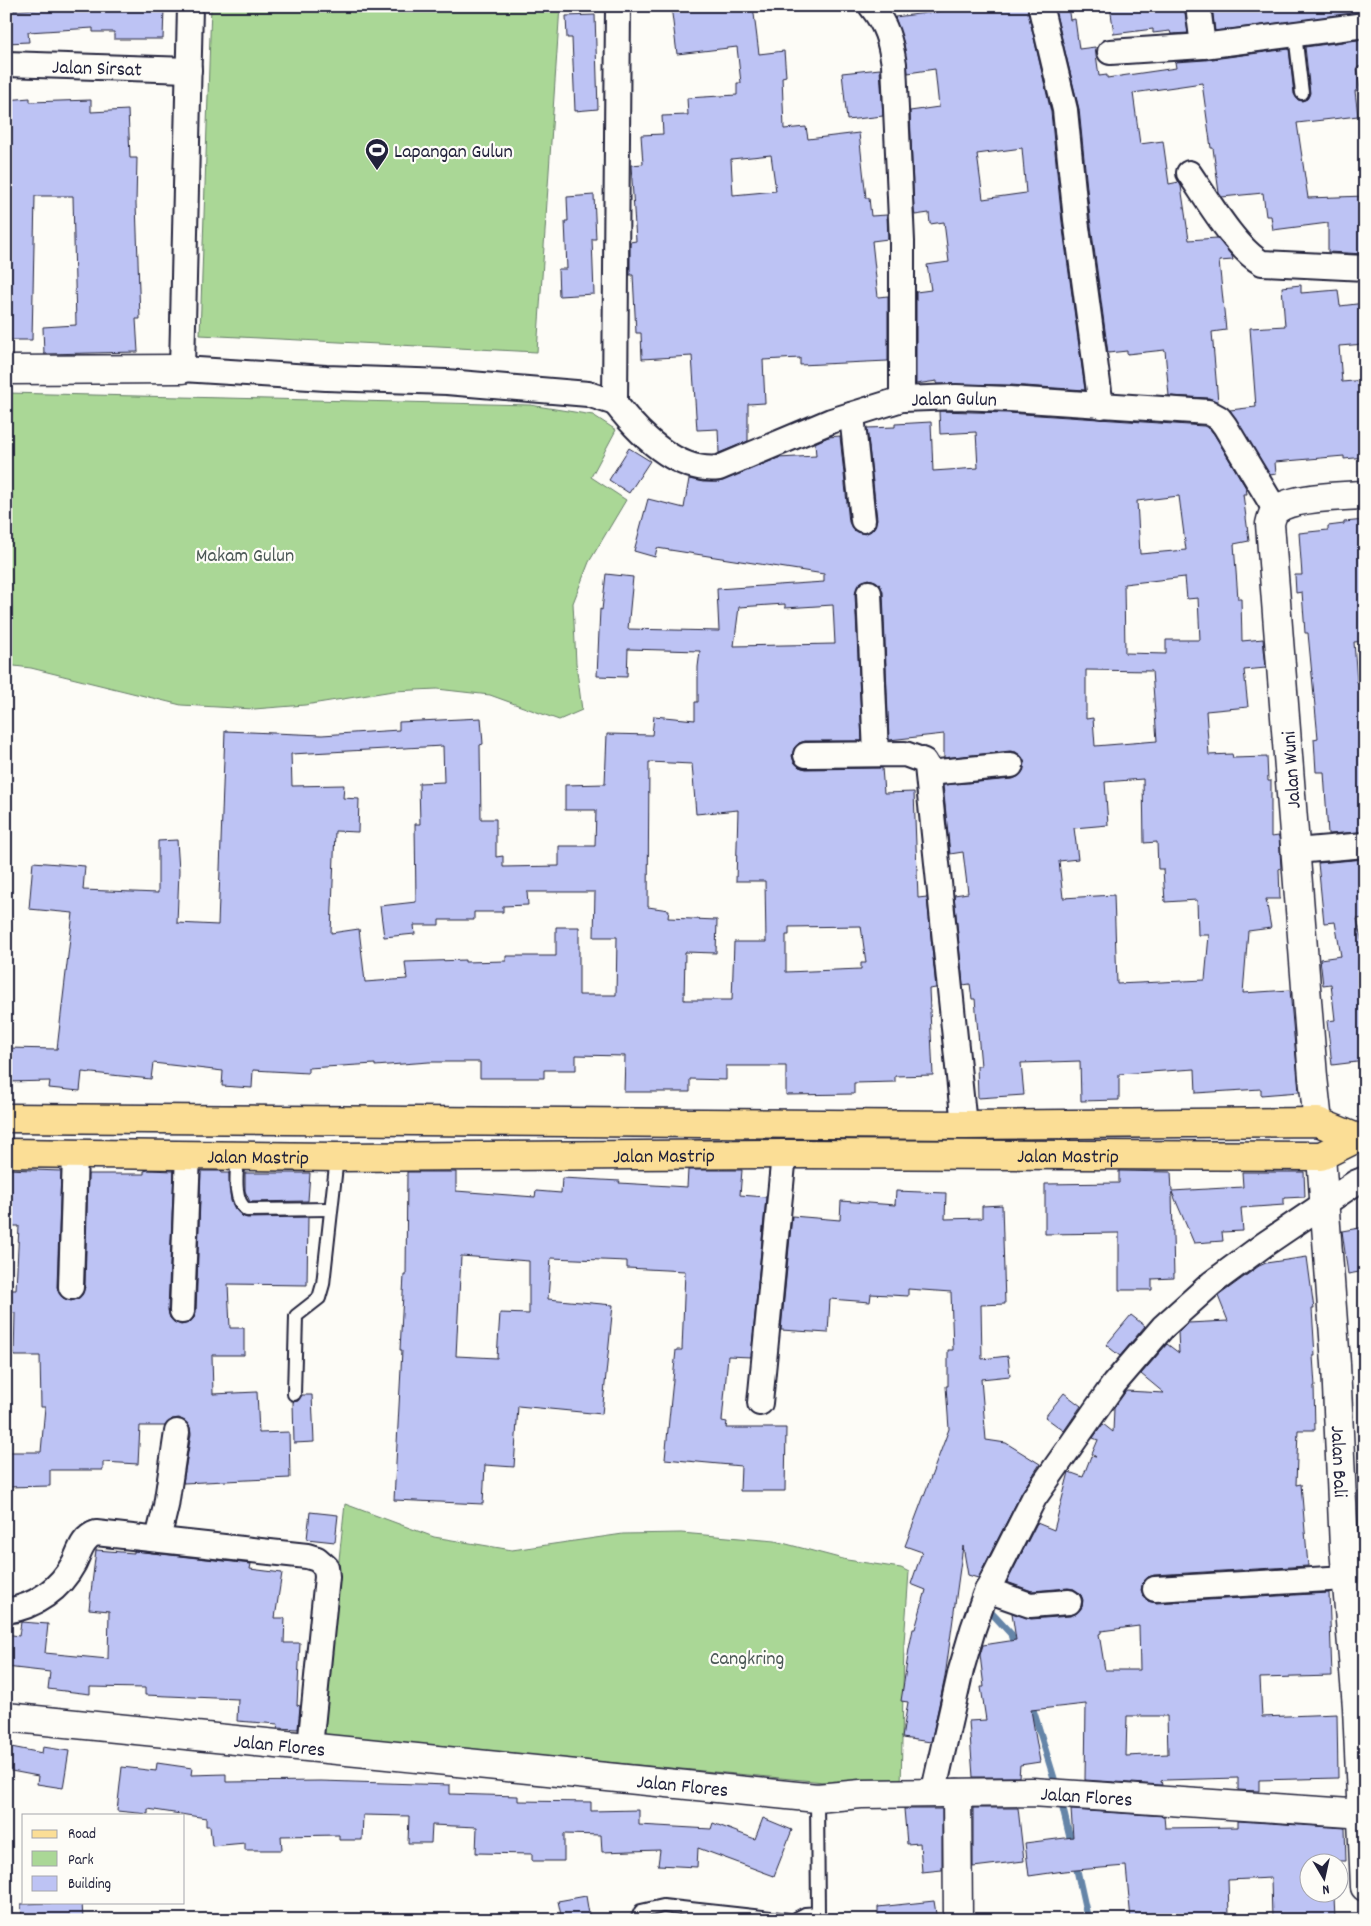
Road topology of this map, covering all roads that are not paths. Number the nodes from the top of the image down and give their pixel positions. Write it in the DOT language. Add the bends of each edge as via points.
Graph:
graph roads {
  1 [pos="190,6"];
  2 [pos="618,6"];
  3 [pos="870,6"];
  4 [pos="1198,6"];
  5 [pos="1041,9"];
  6 [pos="1365,25"];
  7 [pos="1295,34"];
  8 [pos="1203,46"];
  9 [pos="1110,52"];
  10 [pos="6,64"];
  11 [pos="189,70"];
  12 [pos="1302,94"];
  13 [pos="1189,174"];
  14 [pos="1365,268"];
  15 [pos="182,369"];
  16 [pos="6,370"];
  17 [pos="902,399"];
  18 [pos="615,403"];
  19 [pos="1100,406"];
  20 [pos="852,415"];
  21 [pos="1365,495"];
  22 [pos="1276,511"];
  23 [pos="862,520"];
  24 [pos="869,593"];
  25 [pos="876,754"];
  26 [pos="806,755"];
  27 [pos="1011,765"];
  28 [pos="928,773"];
  29 [pos="1365,845"];
  30 [pos="1296,851"];
  31 [pos="6,1118"];
  32 [pos="1318,1122"];
  33 [pos="642,1123"];
  34 [pos="964,1125"];
  35 [pos="1361,1138"];
  36 [pos="6,1153"];
  37 [pos="75,1154"];
  38 [pos="188,1154"];
  39 [pos="784,1154"];
  40 [pos="238,1155"];
  41 [pos="644,1156"];
  42 [pos="1321,1156"];
  43 [pos="337,1157"];
  44 [pos="1365,1179"];
  45 [pos="1324,1205"];
  46 [pos="331,1209"];
  47 [pos="71,1287"];
  48 [pos="182,1311"];
  49 [pos="294,1394"];
  50 [pos="760,1403"];
  51 [pos="177,1432"];
  52 [pos="158,1539"];
  53 [pos="1346,1578"];
  54 [pos="1155,1588"];
  55 [pos="986,1593"];
  56 [pos="1069,1602"];
  57 [pos="6,1611"];
  58 [pos="6,1716"];
  59 [pos="310,1747"];
  60 [pos="945,1794"];
  61 [pos="818,1798"];
  62 [pos="1363,1814"];
  63 [pos="1365,1887"];
  64 [pos="822,1917"];
  65 [pos="637,1920"];
  66 [pos="789,1920"];
  67 [pos="794,1920"];
  68 [pos="958,1920"];
  1 -- 11 [label="street"];
  2 -- 18 [label="street"];
  3 -- 17 [label="street" via="882,19 894,64 902,242"];
  4 -- 8 [label="street"];
  5 -- 19 [label="street" via="1066,110 1076,220"];
  6 -- 7 [label="street"];
  7 -- 8 [label="street"];
  7 -- 12 [label="lane"];
  8 -- 9 [label="street"];
  10 -- 11 [label="street, Jalan Sirsat"];
  11 -- 15 [label="street"];
  13 -- 14 [label="street" via="1241,246 1257,261 1274,265"];
  15 -- 16 [label="street"];
  15 -- 18 [label="street" via="447,382 588,394"];
  17 -- 19 [label="street, Jalan Gulun" via="965,397"];
  17 -- 20 [label="street, Jalan Gulun"];
  18 -- 20 [label="street, Jalan Gulun" via="634,427 668,454 704,469 719,468"];
  19 -- 22 [label="street, Jalan Gulun" via="1193,410 1219,418"];
  20 -- 23 [label="street"];
  21 -- 22 [label="street" via="1296,502"];
  22 -- 30 [label="street, Jalan Wuni" via="1270,524"];
  24 -- 25 [label="street"];
  25 -- 26 [label="street"];
  25 -- 28 [label="street" via="917,757 924,761"];
  27 -- 28 [label="street"];
  28 -- 34 [label="street"];
  29 -- 30 [label="street"];
  30 -- 32 [label="street, Jalan Wuni"];
  31 -- 33 [label="main road, Jalan Mastrip"];
  32 -- 34 [label="main road, Jalan Mastrip"];
  32 -- 35 [label="main road"];
  33 -- 34 [label="main road, Jalan Mastrip"];
  33 -- 41 [label="main road"];
  35 -- 42 [label="main road"];
  36 -- 37 [label="main road, Jalan Mastrip"];
  37 -- 38 [label="main road, Jalan Mastrip"];
  37 -- 47 [label="street"];
  38 -- 40 [label="main road, Jalan Mastrip"];
  38 -- 48 [label="street"];
  39 -- 41 [label="main road, Jalan Mastrip"];
  39 -- 42 [label="main road, Jalan Mastrip"];
  39 -- 50 [label="street"];
  40 -- 43 [label="main road, Jalan Mastrip"];
  40 -- 46 [label="lane" via="238,1197 247,1210"];
  41 -- 43 [label="main road, Jalan Mastrip"];
  42 -- 45 [label="street, Jalan Bali"];
  43 -- 46 [label="lane"];
  44 -- 45 [label="street"];
  45 -- 53 [label="street, Jalan Bali" via="1336,1364"];
  45 -- 55 [label="street" via="1212,1282 1163,1327 1114,1384 1034,1498"];
  46 -- 49 [label="lane" via="319,1298 296,1316"];
  51 -- 52 [label="street"];
  52 -- 57 [label="street" via="104,1533 89,1535 73,1564 45,1596 32,1604"];
  52 -- 59 [label="street" via="307,1556 326,1567"];
  53 -- 54 [label="street"];
  53 -- 62 [label="street, Jalan Bali"];
  55 -- 56 [label="street" via="1030,1605"];
  55 -- 60 [label="street" via="961,1670"];
  58 -- 59 [label="street, Jalan Flores"];
  59 -- 61 [label="street, Jalan Flores"];
  60 -- 61 [label="street, Jalan Flores" via="860,1794"];
  60 -- 62 [label="street, Jalan Flores" via="1076,1794"];
  60 -- 68 [label="street"];
  61 -- 64 [label="lane"];
  62 -- 63 [label="street, Jalan Bali"];
  64 -- 67 [label="lane" via="805,1914"];
  65 -- 66 [label="lane" via="640,1912 663,1906"];
}
